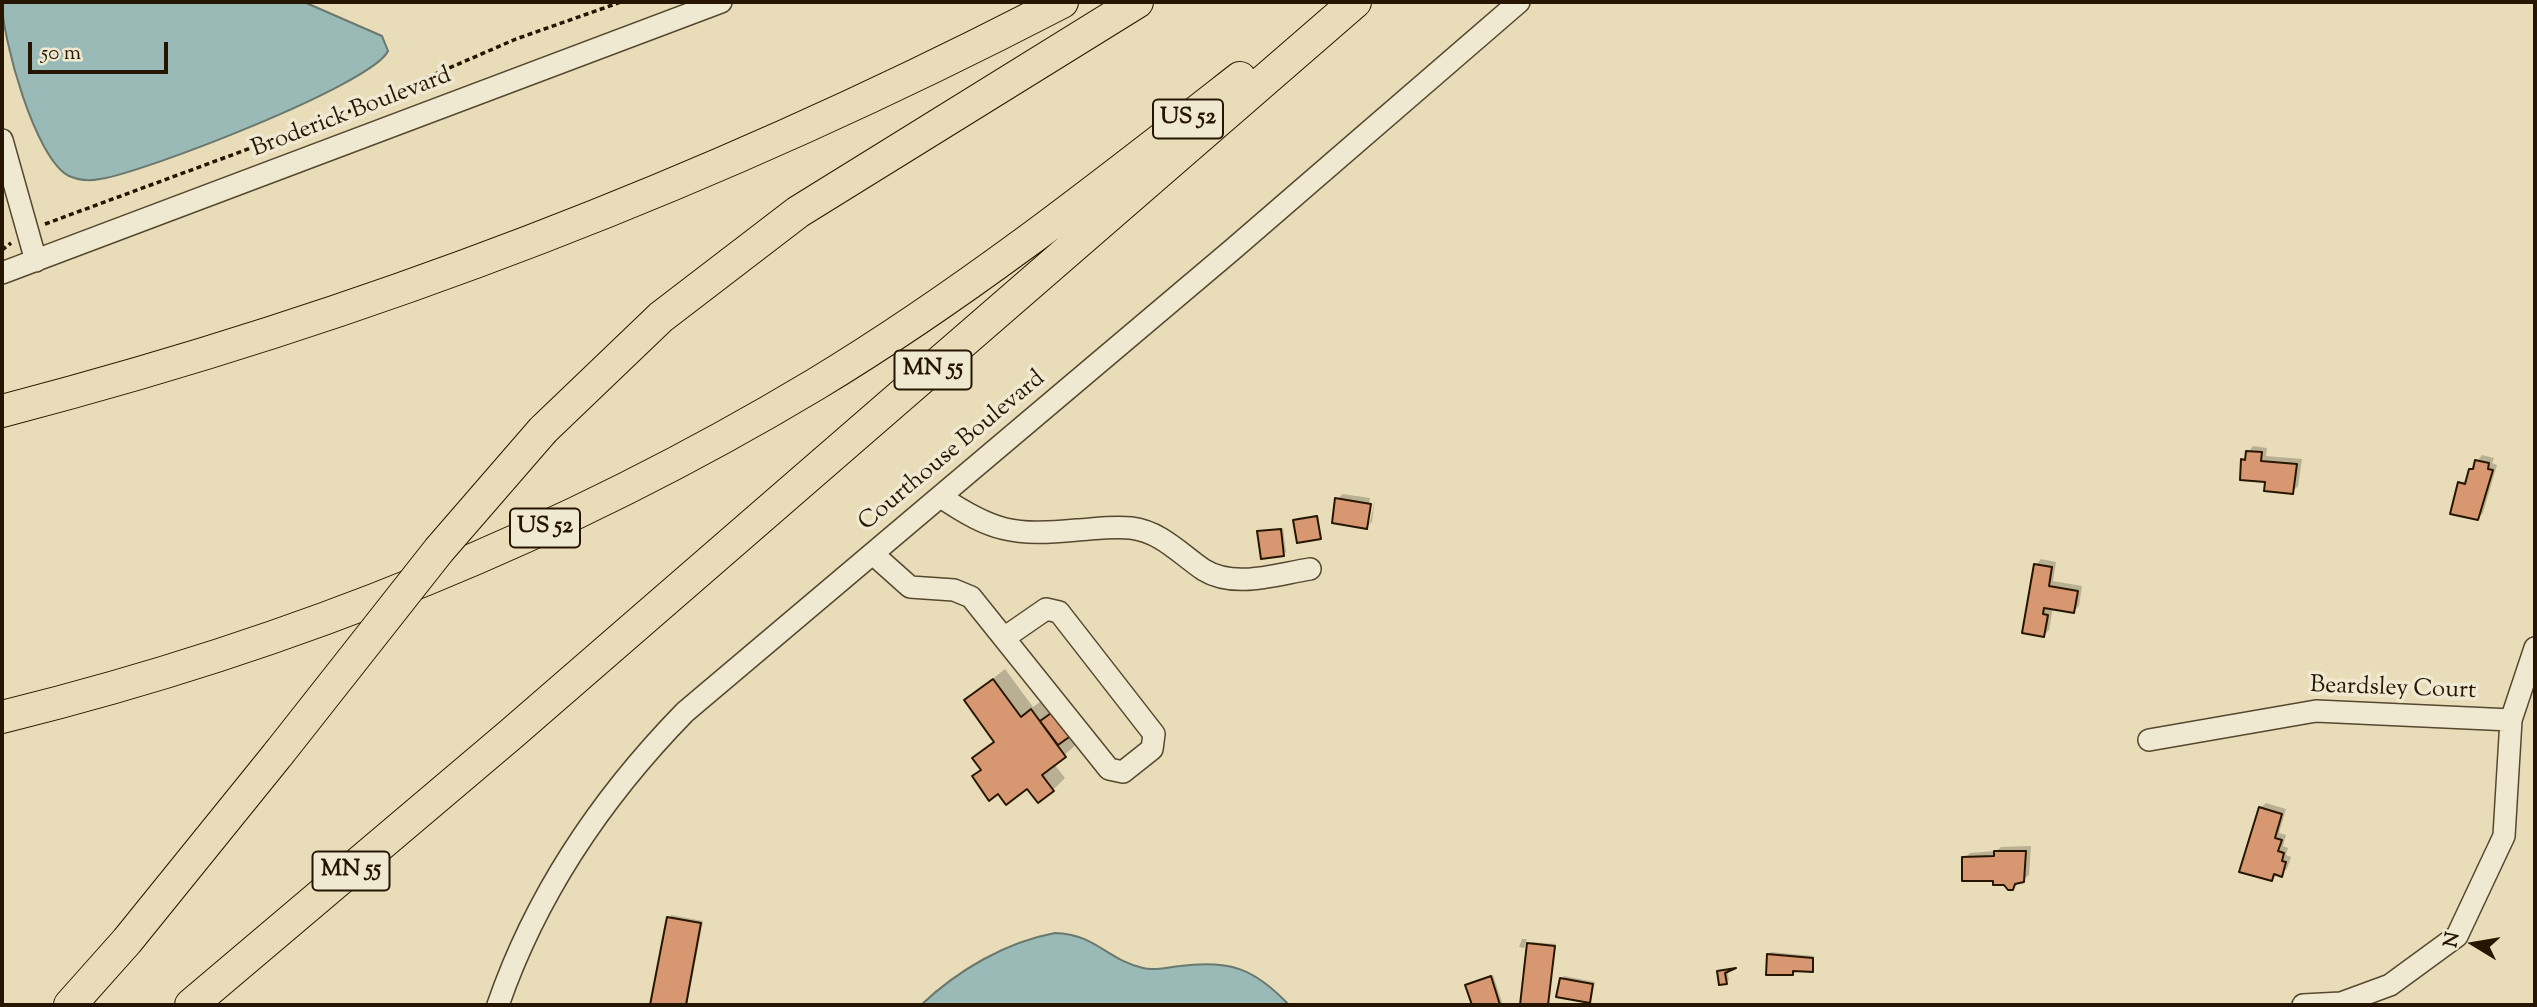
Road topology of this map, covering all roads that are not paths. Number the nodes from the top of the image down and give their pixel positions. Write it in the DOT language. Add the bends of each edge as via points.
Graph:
graph roads {
  1 [pos="722,2"];
  2 [pos="1062,2"];
  3 [pos="1137,2"];
  4 [pos="1337,2"];
  5 [pos="1355,2"];
  6 [pos="1519,2"];
  7 [pos="2,140"];
  8 [pos="36,261"];
  9 [pos="2,274"];
  10 [pos="2,411"];
  11 [pos="941,497"];
  12 [pos="873,554"];
  13 [pos="1310,569"];
  14 [pos="1004,638"];
  15 [pos="2535,648"];
  16 [pos="2,717"];
  17 [pos="2511,720"];
  18 [pos="2149,740"];
  19 [pos="70,1005"];
  20 [pos="191,1005"];
  21 [pos="498,1005"];
  22 [pos="2303,1005"];
  1 -- 8 [label="street, Broderick Boulevard"];
  2 -- 10 [label="highway" via="806,128 540,238 320,317"];
  3 -- 19 [label="highway, bridge" via="798,212 661,317 543,430 439,550 173,886"];
  4 -- 16 [label="highway, US 52" via="1038,234 876,345 735,430 587,508 365,606 225,654"];
  5 -- 20 [label="highway, MN 55" via="510,735"];
  6 -- 11 [label="street, Courthouse Boulevard"];
  7 -- 8 [label="street"];
  8 -- 9 [label="street, Broderick Boulevard"];
  11 -- 12 [label="street, Courthouse Boulevard"];
  11 -- 13 [label="street" via="978,523 1002,530 1147,531 1205,570 1233,579"];
  12 -- 14 [label="street" via="910,587 954,590 971,597"];
  12 -- 21 [label="street, Courthouse Boulevard" via="685,712 621,780 536,912"];
  14 -- 14 [label="street" via="1109,769 1123,772 1152,749 1154,734 1059,612 1046,609"];
  15 -- 17 [label="street"];
  17 -- 18 [label="street, Beardsley Court" via="2316,711"];
  17 -- 22 [label="street" via="2504,836 2458,936 2389,985 2341,1003"];
}
